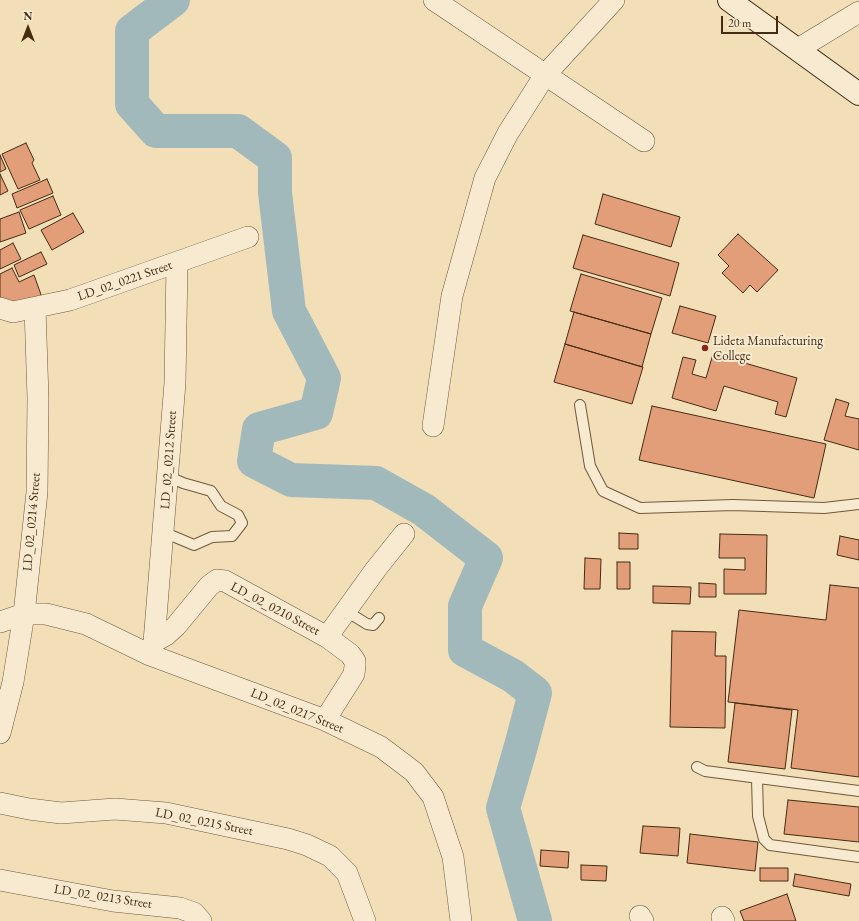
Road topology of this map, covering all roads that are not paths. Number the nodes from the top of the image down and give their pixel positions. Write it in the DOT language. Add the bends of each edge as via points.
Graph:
graph roads {
  1 [pos="434,0"];
  2 [pos="614,0"];
  3 [pos="729,0"];
  4 [pos="859,12"];
  5 [pos="798,49"];
  6 [pos="545,75"];
  7 [pos="859,94"];
  8 [pos="644,141"];
  9 [pos="248,237"];
  10 [pos="177,263"];
  11 [pos="0,308"];
  12 [pos="35,308"];
  13 [pos="580,405"];
  14 [pos="433,426"];
  15 [pos="167,476"];
  16 [pos="859,504"];
  17 [pos="163,532"];
  18 [pos="404,534"];
  19 [pos="346,611"];
  20 [pos="24,614"];
  21 [pos="379,618"];
  22 [pos="0,622"];
  23 [pos="327,637"];
  24 [pos="152,648"];
  25 [pos="325,720"];
  26 [pos="0,733"];
  27 [pos="697,766"];
  28 [pos="757,778"];
  29 [pos="859,791"];
  30 [pos="0,802"];
  31 [pos="859,857"];
  32 [pos="0,880"];
  33 [pos="201,921"];
  34 [pos="365,921"];
  35 [pos="462,921"];
  1 -- 6 [label="street"];
  2 -- 6 [label="street"];
  3 -- 5 [label="main road"];
  4 -- 5 [label="street"];
  5 -- 7 [label="main road"];
  6 -- 8 [label="street"];
  6 -- 14 [label="street" via="508,133 485,178 452,296"];
  9 -- 10 [label="street, LD_02_0221 Street"];
  10 -- 12 [label="street, LD_02_0221 Street" via="70,300"];
  10 -- 15 [label="street, LD_02_0212 Street" via="175,383"];
  11 -- 12 [label="street, LD_02_0221 Street" via="13,312"];
  12 -- 20 [label="street, LD_02_0214 Street" via="38,398 37,492"];
  13 -- 16 [label="lane" via="590,466 603,491 640,508 733,505 824,508"];
  15 -- 17 [label="street, LD_02_0212 Street"];
  15 -- 17 [label="lane" via="211,491 221,506 238,515 242,523 232,536 212,537 194,545"];
  17 -- 24 [label="street, LD_02_0212 Street"];
  18 -- 19 [label="street, LD_02_0210 Street"];
  19 -- 21 [label="lane" via="367,624 373,624"];
  19 -- 23 [label="street, LD_02_0210 Street"];
  20 -- 22 [label="street, LD_02_0217 Street"];
  20 -- 24 [label="street, LD_02_0217 Street" via="46,614 86,624"];
  20 -- 26 [label="street, LD_02_0214 Street" via="13,682"];
  23 -- 24 [label="street, LD_02_0210 Street" via="225,581 217,580 176,626"];
  23 -- 25 [label="street, LD_02_0210 Street" via="350,654 355,666 354,674"];
  24 -- 25 [label="street, LD_02_0217 Street"];
  25 -- 35 [label="street, LD_02_0217 Street" via="381,747 414,772 433,797 453,857"];
  27 -- 28 [label="lane" via="705,771"];
  28 -- 29 [label="lane"];
  28 -- 31 [label="lane" via="758,816 764,839 770,845"];
  30 -- 34 [label="street, LD_02_0215 Street" via="29,809 61,812 115,809 166,813 307,845 330,856 347,873"];
  32 -- 33 [label="street, LD_02_0213 Street" via="113,901 180,908 194,913"];
}
